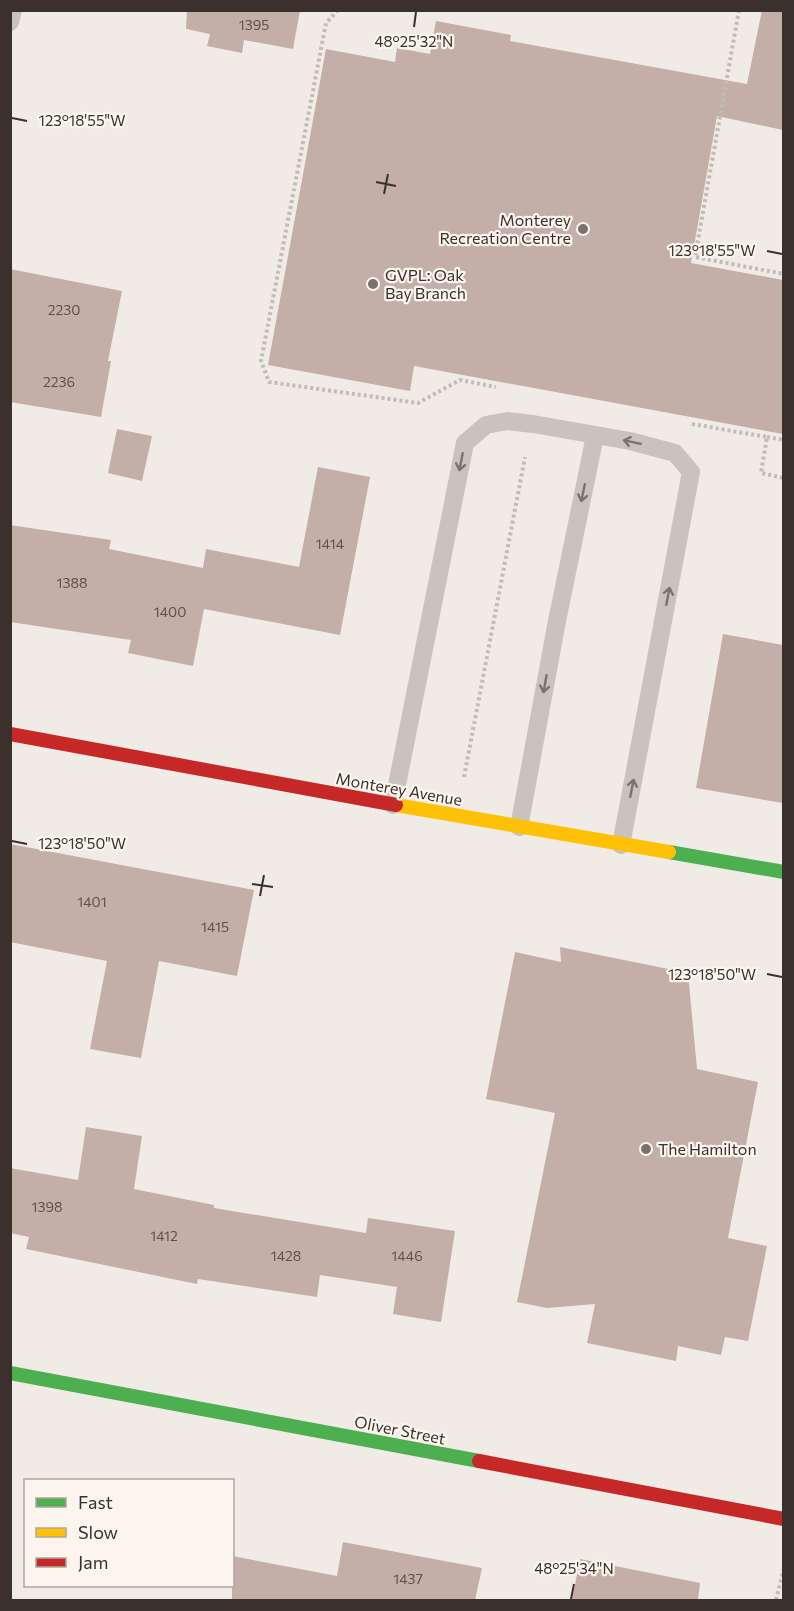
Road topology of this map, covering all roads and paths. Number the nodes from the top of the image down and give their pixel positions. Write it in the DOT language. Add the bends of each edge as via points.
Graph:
graph roads {
  1 [pos="13,10"];
  2 [pos="338,10"];
  3 [pos="739,10"];
  4 [pos="10,22"];
  5 [pos="783,274"];
  6 [pos="505,389"];
  7 [pos="687,423"];
  8 [pos="532,424"];
  9 [pos="596,436"];
  10 [pos="766,437"];
  11 [pos="783,440"];
  12 [pos="783,478"];
  13 [pos="10,734"];
  14 [pos="393,805"];
  15 [pos="457,816"];
  16 [pos="519,827"];
  17 [pos="621,845"];
  18 [pos="783,872"];
  19 [pos="10,1373"];
  20 [pos="783,1519"];
  21 [pos="783,1568"];
  22 [pos="777,1600"];
  1 -- 4 [label="lane"];
  2 -- 6 [label="path" via="326,23 261,361 269,382 418,403 460,380"];
  3 -- 5 [label="path" via="695,257"];
  7 -- 10 [label="path"];
  8 -- 9 [label="lane"];
  8 -- 14 [label="lane, one-way" via="507,421 486,425 465,443"];
  8 -- 15 [label="path"];
  9 -- 16 [label="lane, one-way"];
  17 -- 9 [label="lane, one-way" via="691,472 675,453"];
  10 -- 11 [label="path"];
  10 -- 12 [label="path" via="761,473"];
  13 -- 14 [label="street, Monterey Avenue"];
  14 -- 15 [label="street, Monterey Avenue"];
  15 -- 16 [label="street, Monterey Avenue"];
  16 -- 17 [label="street, Monterey Avenue"];
  17 -- 18 [label="street, Monterey Avenue"];
  19 -- 20 [label="street, Oliver Street"];
  21 -- 22 [label="path"];
}
